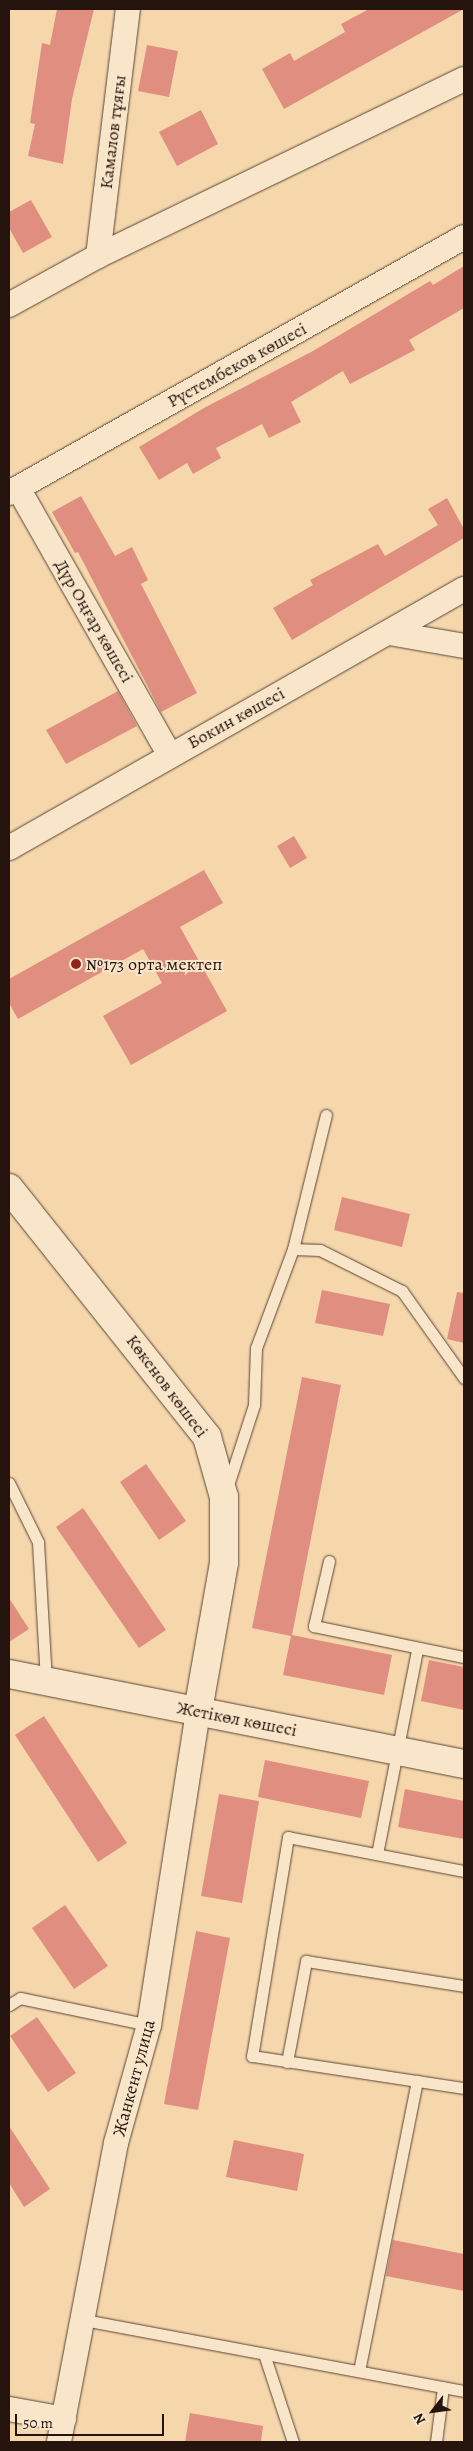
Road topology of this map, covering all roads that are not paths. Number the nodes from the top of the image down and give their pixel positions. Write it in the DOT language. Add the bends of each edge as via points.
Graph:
graph roads {
  1 [pos="128,9"];
  2 [pos="464,79"];
  3 [pos="464,237"];
  4 [pos="98,256"];
  5 [pos="9,305"];
  6 [pos="13,491"];
  7 [pos="464,589"];
  8 [pos="390,633"];
  9 [pos="464,646"];
  10 [pos="169,754"];
  11 [pos="9,848"];
  12 [pos="326,1115"];
  13 [pos="9,1188"];
  14 [pos="293,1249"];
  15 [pos="464,1378"];
  16 [pos="9,1483"];
  17 [pos="224,1497"];
  18 [pos="329,1561"];
  19 [pos="417,1650"];
  20 [pos="464,1657"];
  21 [pos="9,1674"];
  22 [pos="46,1681"];
  23 [pos="198,1711"];
  24 [pos="399,1751"];
  25 [pos="464,1764"];
  26 [pos="377,1854"];
  27 [pos="464,1871"];
  28 [pos="464,1986"];
  29 [pos="9,2005"];
  30 [pos="149,2025"];
  31 [pos="288,2062"];
  32 [pos="417,2081"];
  33 [pos="464,2085"];
  34 [pos="84,2320"];
  35 [pos="264,2354"];
  36 [pos="358,2371"];
  37 [pos="443,2387"];
  38 [pos="464,2391"];
  39 [pos="9,2409"];
  40 [pos="61,2431"];
  41 [pos="293,2442"];
  42 [pos="436,2442"];
  1 -- 4 [label="street, Камалов тұяғы"];
  2 -- 4 [label="street"];
  3 -- 6 [label="street, Рүстембеков көшесі"];
  4 -- 5 [label="street"];
  6 -- 10 [label="street, Дүр Оңғар көшесі"];
  7 -- 8 [label="street, Бокин көшесі"];
  8 -- 9 [label="street"];
  8 -- 10 [label="street, Бокин көшесі"];
  10 -- 11 [label="street, Бокин көшесі"];
  12 -- 14 [label="lane"];
  13 -- 17 [label="street, Көкенов көшесі" via="207,1437"];
  14 -- 15 [label="lane" via="320,1250 402,1291"];
  14 -- 17 [label="lane" via="256,1348 254,1405"];
  16 -- 22 [label="lane" via="38,1542"];
  17 -- 23 [label="street, Көкенов көшесі" via="224,1563"];
  18 -- 19 [label="lane" via="314,1626"];
  19 -- 20 [label="lane"];
  19 -- 24 [label="lane"];
  21 -- 22 [label="street, Жетікөл көшесі"];
  22 -- 23 [label="street, Жетікөл көшесі"];
  23 -- 24 [label="street, Жетікөл көшесі"];
  23 -- 30 [label="street, Жанкент улица"];
  24 -- 25 [label="street, Жетікөл көшесі"];
  24 -- 26 [label="lane"];
  26 -- 27 [label="lane"];
  26 -- 31 [label="lane" via="288,1837 252,2056"];
  28 -- 31 [label="lane" via="306,1961"];
  29 -- 30 [label="lane" via="20,1998"];
  30 -- 34 [label="street, Жанкент улица" via="116,2143"];
  31 -- 32 [label="lane"];
  32 -- 33 [label="lane"];
  32 -- 36 [label="lane"];
  34 -- 35 [label="lane"];
  34 -- 40 [label="street, Жанкент улица"];
  35 -- 36 [label="lane"];
  35 -- 41 [label="lane"];
  36 -- 37 [label="lane"];
  37 -- 38 [label="lane"];
  37 -- 42 [label="lane"];
  39 -- 40 [label="street"];
}
